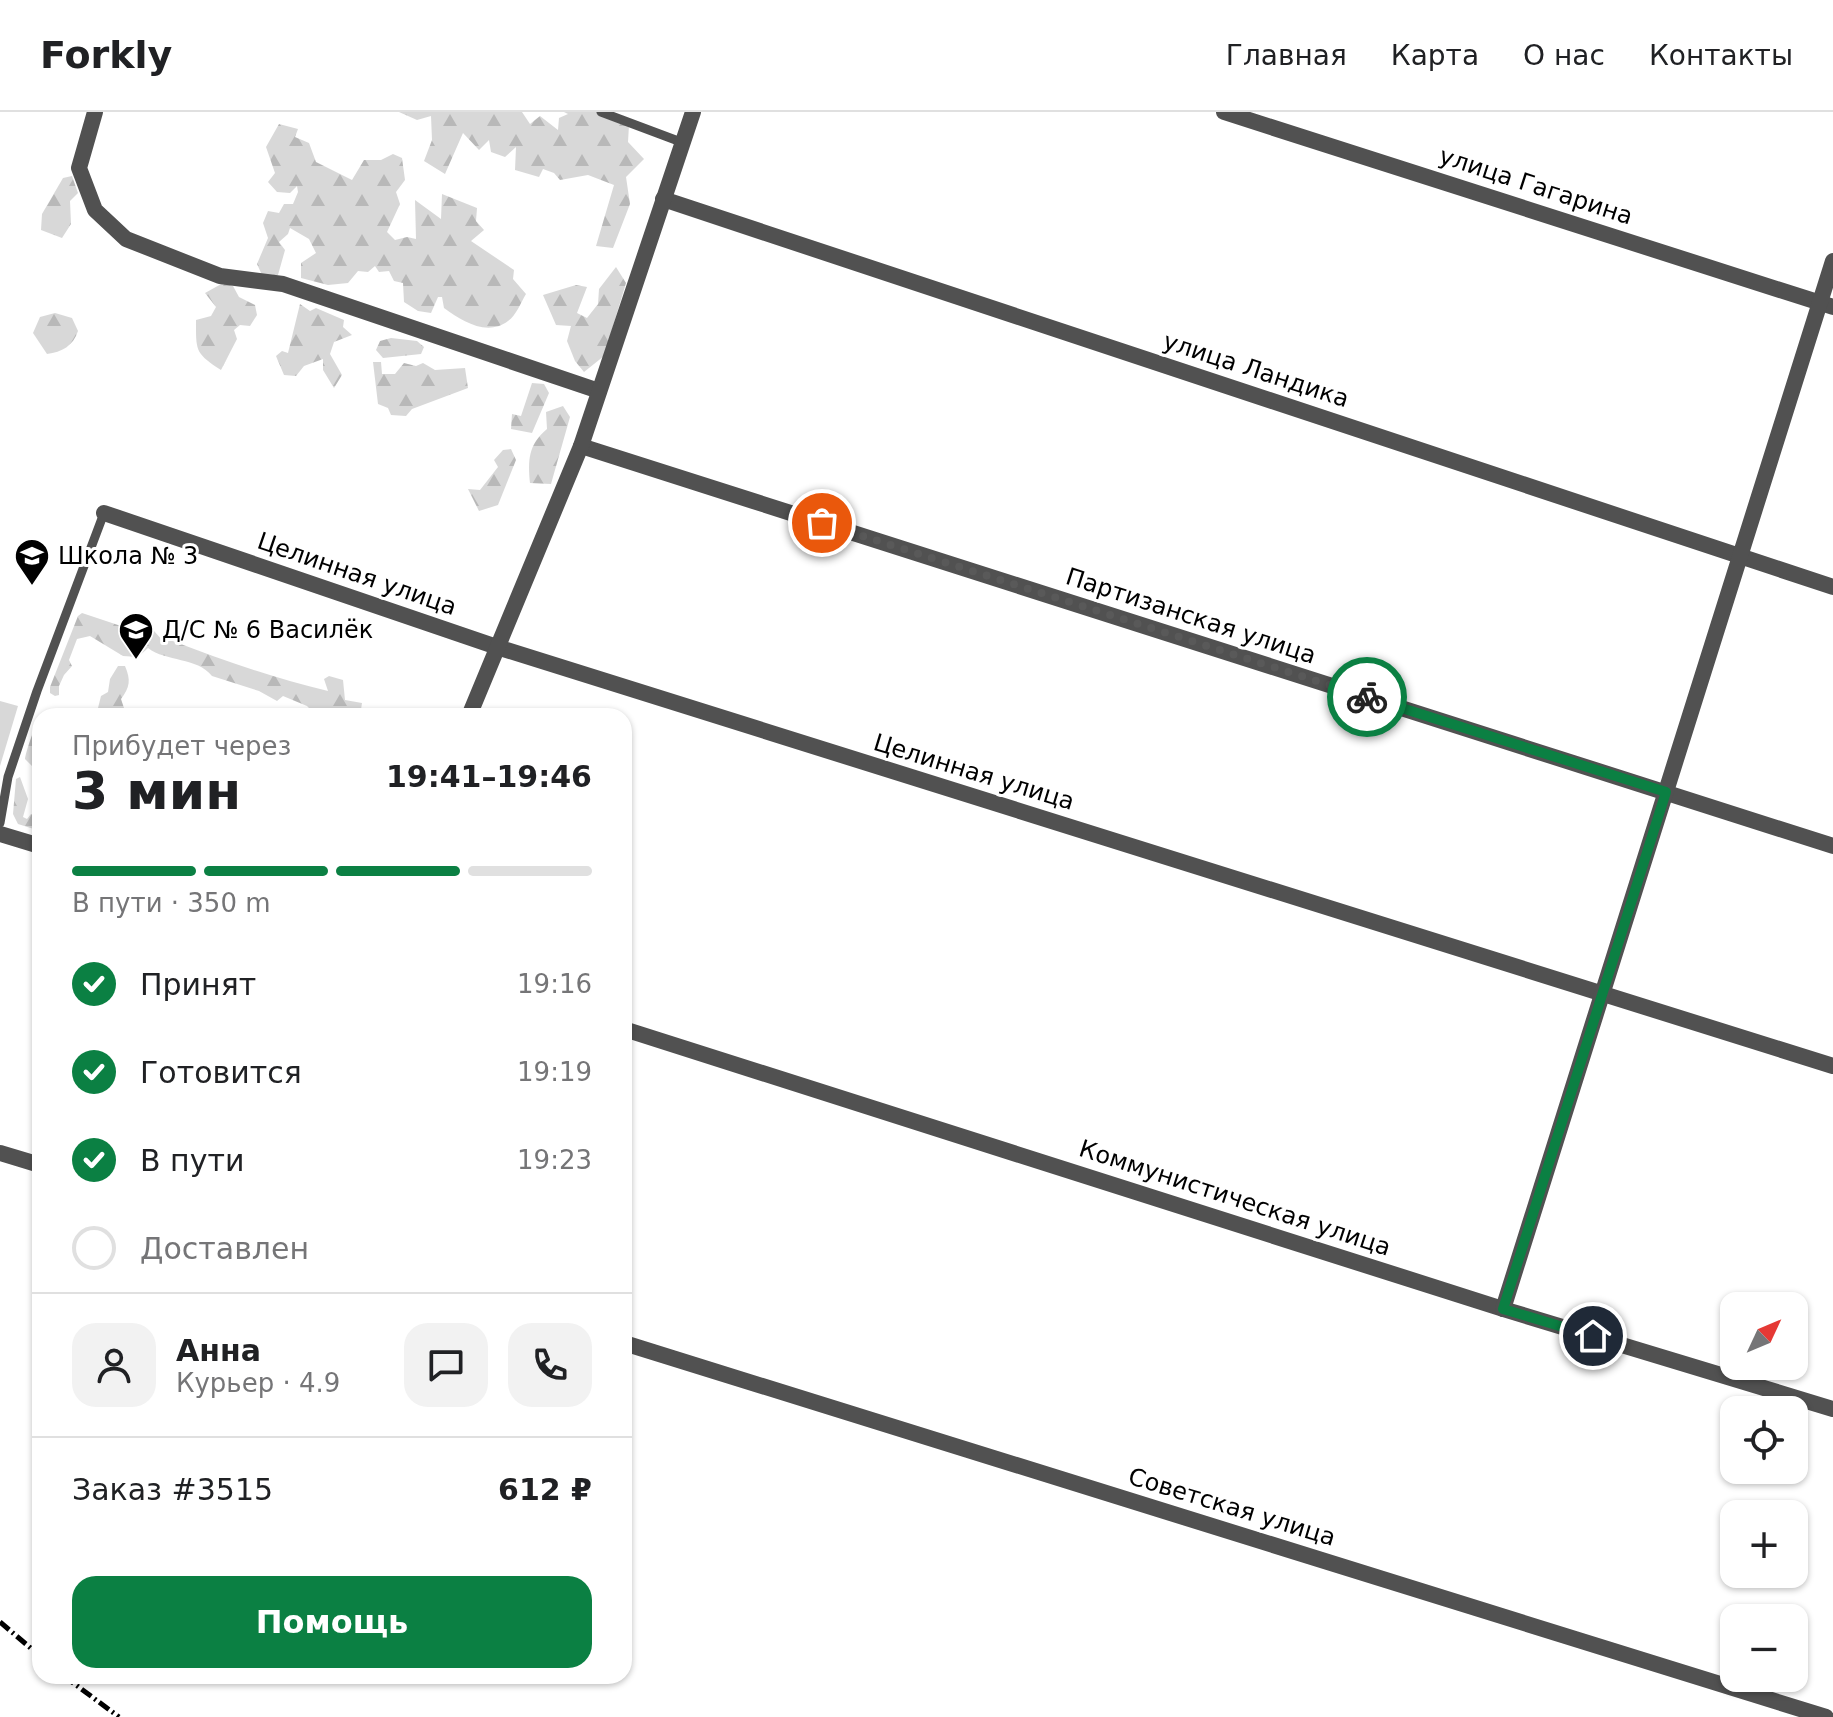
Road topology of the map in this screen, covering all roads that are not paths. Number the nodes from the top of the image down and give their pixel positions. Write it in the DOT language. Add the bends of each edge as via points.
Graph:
graph roads {
  1 [pos="95,112"];
  2 [pos="601,112"];
  3 [pos="693,112"];
  4 [pos="1224,112"];
  5 [pos="681,142"];
  6 [pos="663,199"];
  7 [pos="1833,261"];
  8 [pos="1827,305"];
  9 [pos="599,391"];
  10 [pos="581,446"];
  11 [pos="104,513"];
  12 [pos="1740,556"];
  13 [pos="1833,587"];
  14 [pos="497,647"];
  15 [pos="472,708"];
  16 [pos="1666,792"];
  17 [pos="0,823"];
  18 [pos="0,834"];
  19 [pos="32,844"];
  20 [pos="1833,846"];
  21 [pos="1602,995"];
  22 [pos="632,1032"];
  23 [pos="1833,1066"];
  24 [pos="0,1153"];
  25 [pos="32,1163"];
  26 [pos="1503,1309"];
  27 [pos="632,1345"];
  28 [pos="1833,1409"];
  29 [pos="1826,1717"];
  1 -- 9 [label="street" via="79,168 95,210 126,239 220,276 283,284"];
  2 -- 5 [label="lane"];
  3 -- 5 [label="street"];
  4 -- 8 [label="street, улица Гагарина"];
  5 -- 6 [label="street"];
  6 -- 9 [label="street"];
  6 -- 12 [label="street, улица Ландика"];
  7 -- 8 [label="street"];
  8 -- 12 [label="street"];
  9 -- 10 [label="street"];
  10 -- 14 [label="street"];
  10 -- 16 [label="street, Партизанская улица"];
  11 -- 14 [label="street, Целинная улица"];
  11 -- 17 [label="lane" via="8,777"];
  12 -- 13 [label="street, улица Ландика"];
  12 -- 16 [label="street"];
  14 -- 15 [label="street"];
  14 -- 21 [label="street, Целинная улица"];
  16 -- 20 [label="street, Партизанская улица"];
  16 -- 21 [label="street"];
  18 -- 19 [label="street"];
  21 -- 23 [label="street, Целинная улица"];
  21 -- 26 [label="street"];
  22 -- 26 [label="street, Коммунистическая улица"];
  24 -- 25 [label="street"];
  26 -- 28 [label="street, Коммунистическая улица"];
  27 -- 29 [label="street, Советская улица"];
}
